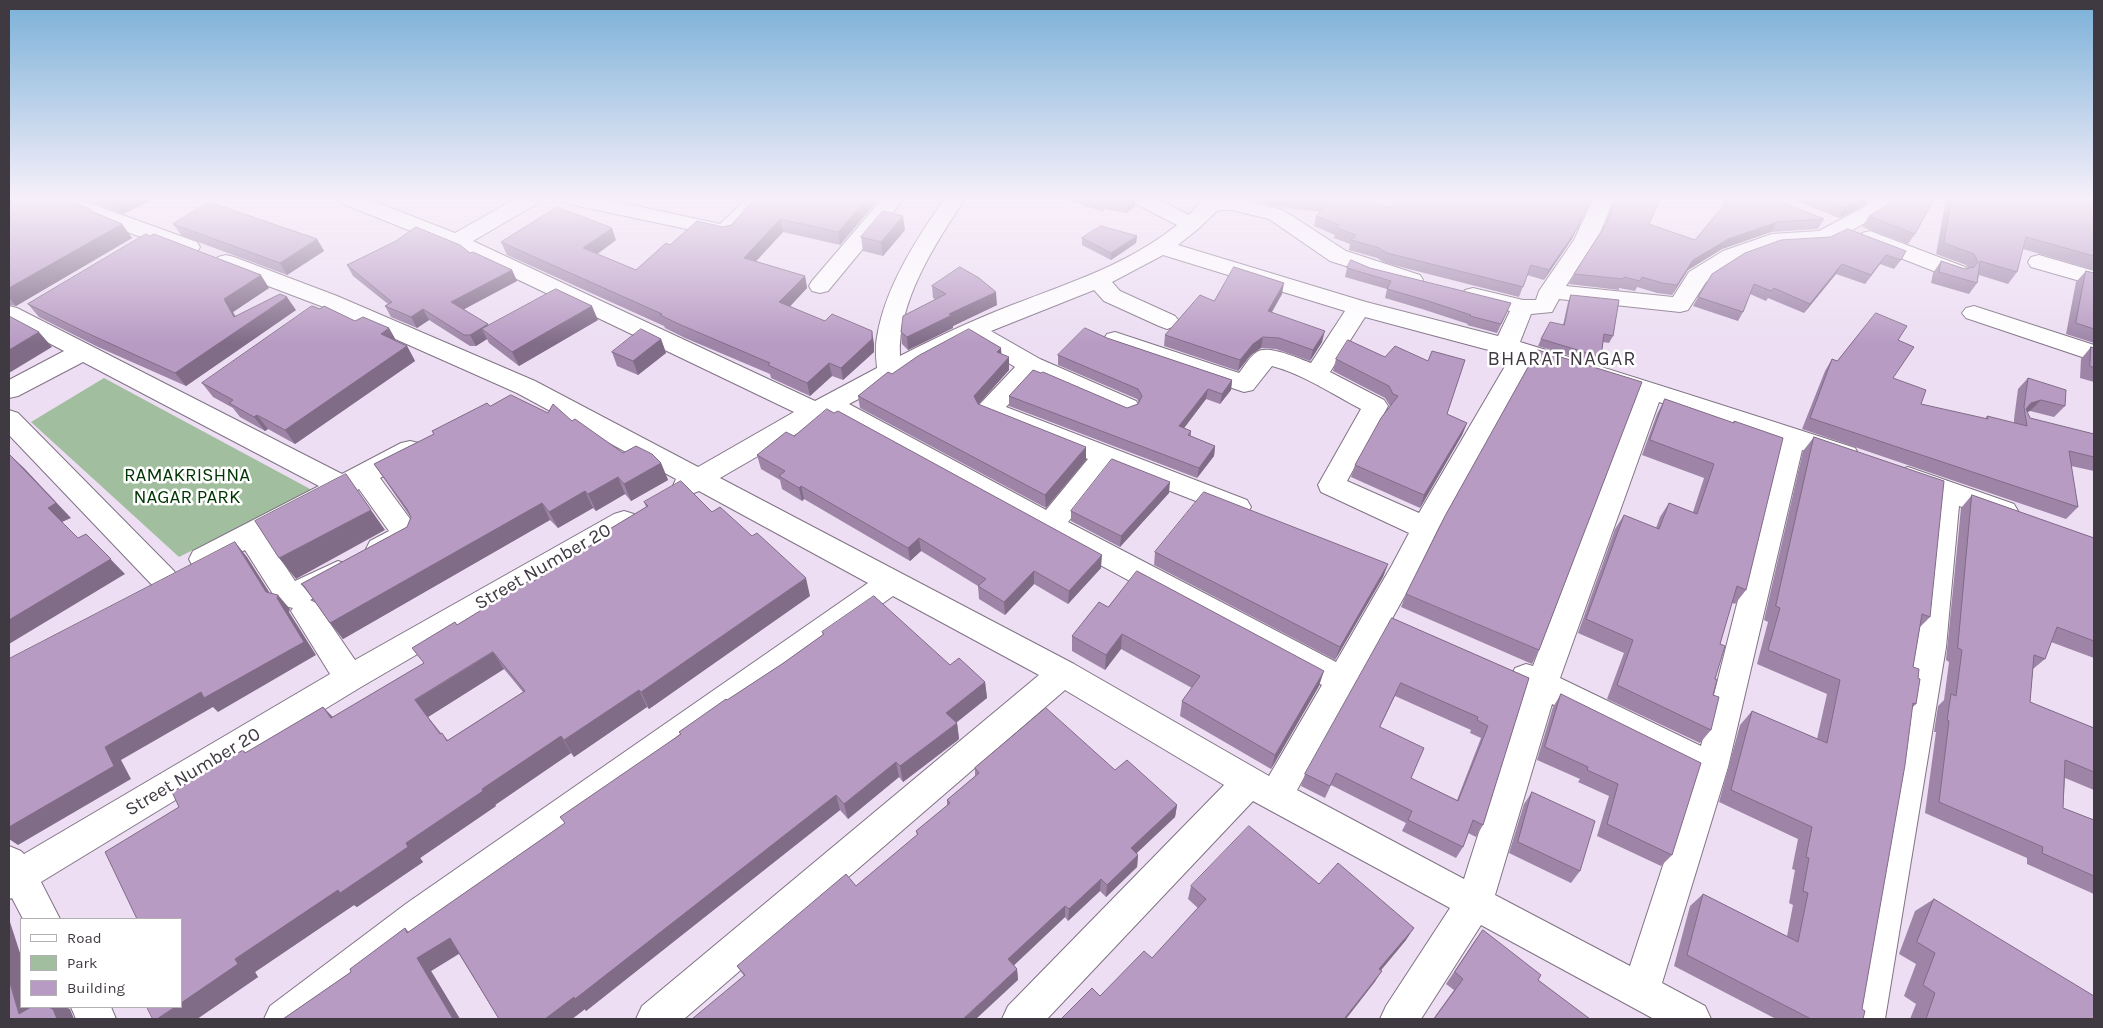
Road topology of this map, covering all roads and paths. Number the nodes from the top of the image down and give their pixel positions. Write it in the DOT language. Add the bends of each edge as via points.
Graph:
graph roads {
  1 [pos="136,247"];
  2 [pos="188,247"];
  3 [pos="469,247"];
  4 [pos="853,247"];
  5 [pos="925,247"];
  6 [pos="1161,247"];
  7 [pos="1325,247"];
  8 [pos="1580,247"];
  9 [pos="1756,247"];
  10 [pos="1892,247"];
  11 [pos="132,249"];
  12 [pos="2040,262"];
  13 [pos="1957,272"];
  14 [pos="2094,278"];
  15 [pos="1098,281"];
  16 [pos="1428,284"];
  17 [pos="820,286"];
  18 [pos="1453,291"];
  19 [pos="1550,292"];
  20 [pos="329,301"];
  21 [pos="42,302"];
  22 [pos="1523,307"];
  23 [pos="1359,308"];
  24 [pos="1974,313"];
  25 [pos="12,317"];
  26 [pos="305,318"];
  27 [pos="1168,321"];
  28 [pos="971,330"];
  29 [pos="1115,340"];
  30 [pos="1516,349"];
  31 [pos="84,351"];
  32 [pos="2094,353"];
  33 [pos="1031,365"];
  34 [pos="889,372"];
  35 [pos="1316,375"];
  36 [pos="526,387"];
  37 [pos="9,390"];
  38 [pos="1651,390"];
  39 [pos="500,401"];
  40 [pos="821,407"];
  41 [pos="1127,407"];
  42 [pos="9,419"];
  43 [pos="1792,436"];
  44 [pos="432,438"];
  45 [pos="1105,457"];
  46 [pos="699,478"];
  47 [pos="353,481"];
  48 [pos="1947,491"];
  49 [pos="1264,518"];
  50 [pos="2030,519"];
  51 [pos="1050,524"];
  52 [pos="1425,528"];
  53 [pos="250,535"];
  54 [pos="164,579"];
  55 [pos="892,581"];
  56 [pos="138,593"];
  57 [pos="306,611"];
  58 [pos="1496,664"];
  59 [pos="1063,673"];
  60 [pos="350,678"];
  61 [pos="1341,680"];
  62 [pos="1542,684"];
  63 [pos="1712,767"];
  64 [pos="1263,788"];
  65 [pos="12,873"];
  66 [pos="1474,904"];
  67 [pos="41,918"];
  68 [pos="1640,991"];
  69 [pos="283,1019"];
  70 [pos="655,1019"];
  71 [pos="1021,1019"];
  72 [pos="1400,1019"];
  73 [pos="1692,1019"];
  74 [pos="1866,1019"];
  1 -- 11 [label="street"];
  2 -- 20 [label="street"];
  3 -- 40 [label="street"];
  4 -- 17 [label="street"];
  5 -- 34 [label="street" via="905,286 889,332"];
  6 -- 15 [label="street, Street Number 20"];
  6 -- 23 [label="street"];
  7 -- 16 [label="street" via="1338,256"];
  8 -- 19 [label="street"];
  9 -- 19 [label="street" via="1731,256 1697,276 1680,305"];
  10 -- 13 [label="street"];
  12 -- 14 [label="street"];
  15 -- 27 [label="street" via="1112,296"];
  15 -- 28 [label="street, Street Number 20"];
  18 -- 22 [label="street"];
  19 -- 22 [label="street" via="1544,307"];
  20 -- 26 [label="street"];
  20 -- 36 [label="street"];
  21 -- 25 [label="street"];
  22 -- 30 [label="street"];
  23 -- 30 [label="street"];
  23 -- 35 [label="street"];
  24 -- 32 [label="street"];
  25 -- 31 [label="street"];
  28 -- 33 [label="street"];
  28 -- 34 [label="street, Street Number 20"];
  29 -- 35 [label="street" via="1244,384 1266,357"];
  30 -- 38 [label="street"];
  30 -- 52 [label="street"];
  31 -- 37 [label="street"];
  31 -- 47 [label="street" via="191,397"];
  33 -- 41 [label="street"];
  33 -- 45 [label="street" via="988,410"];
  34 -- 40 [label="street, Street Number 20"];
  35 -- 52 [label="street" via="1375,406 1331,485"];
  36 -- 39 [label="street"];
  36 -- 46 [label="street"];
  38 -- 43 [label="street"];
  38 -- 62 [label="street"];
  40 -- 46 [label="street, Street Number 20"];
  40 -- 51 [label="street"];
  42 -- 54 [label="street"];
  43 -- 48 [label="street"];
  43 -- 63 [label="street"];
  44 -- 47 [label="street"];
  45 -- 49 [label="street"];
  45 -- 51 [label="street"];
  46 -- 55 [label="street"];
  46 -- 60 [label="street, Street Number 20"];
  47 -- 53 [label="street"];
  47 -- 53 [label="street" via="406,535 290,597"];
  48 -- 50 [label="street"];
  48 -- 74 [label="street" via="1931,646"];
  51 -- 61 [label="street"];
  52 -- 61 [label="street" via="1395,568 1392,619"];
  53 -- 54 [label="street"];
  54 -- 56 [label="street"];
  55 -- 59 [label="street"];
  55 -- 69 [label="street" via="420,916"];
  57 -- 60 [label="street"];
  58 -- 62 [label="street"];
  59 -- 64 [label="street"];
  59 -- 70 [label="street"];
  60 -- 65 [label="street, Street Number 20"];
  61 -- 64 [label="street"];
  62 -- 63 [label="street"];
  62 -- 66 [label="street"];
  63 -- 68 [label="street"];
  64 -- 66 [label="street"];
  64 -- 71 [label="street"];
  65 -- 67 [label="street"];
  66 -- 68 [label="street"];
  66 -- 72 [label="street"];
  68 -- 73 [label="street"];
}
